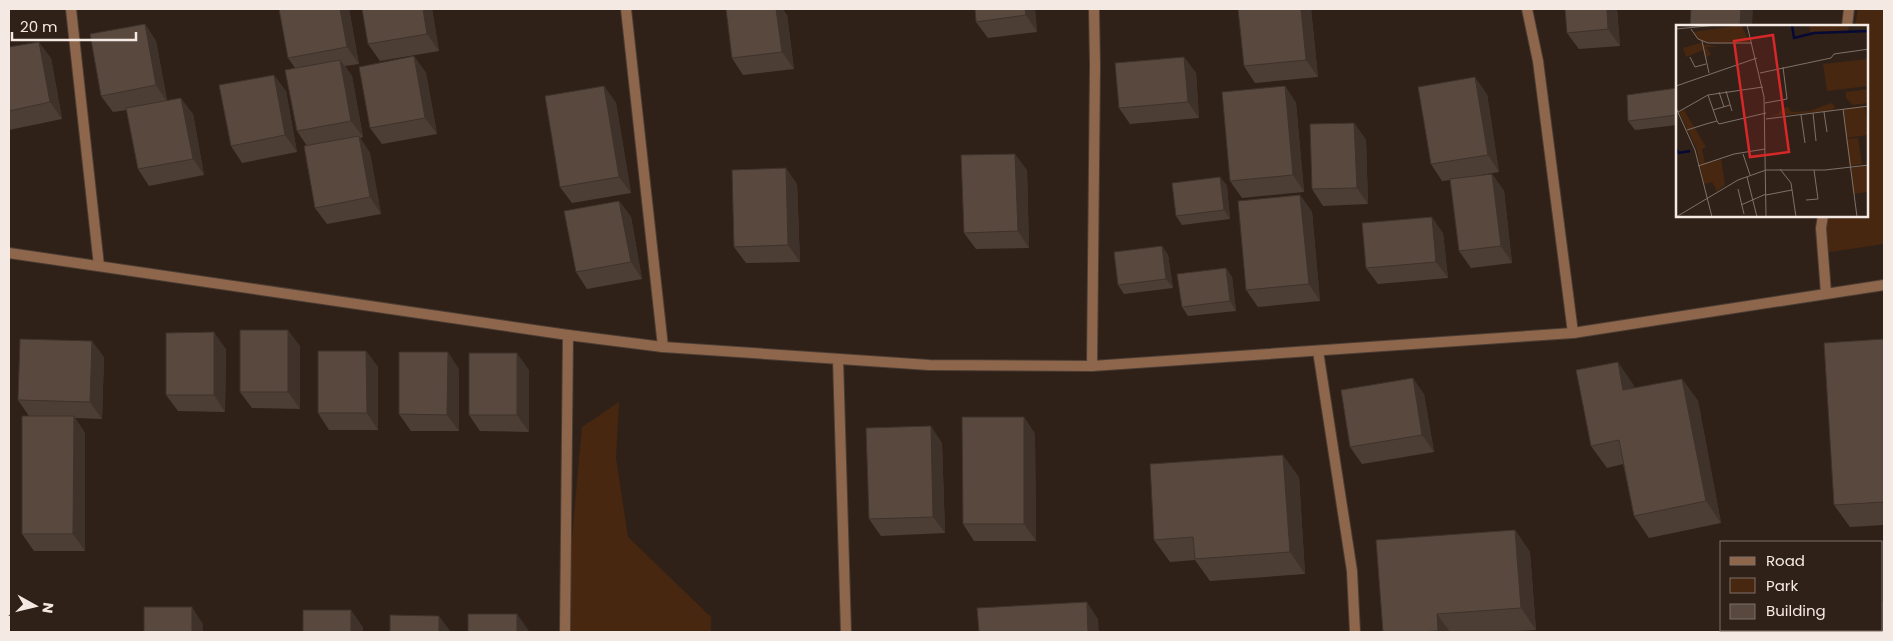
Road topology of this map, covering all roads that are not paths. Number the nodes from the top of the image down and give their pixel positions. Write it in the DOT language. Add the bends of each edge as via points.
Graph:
graph roads {
  1 [pos="71,9"];
  2 [pos="626,9"];
  3 [pos="1094,9"];
  4 [pos="1527,9"];
  5 [pos="1849,9"];
  6 [pos="1847,25"];
  7 [pos="1823,218"];
  8 [pos="9,253"];
  9 [pos="99,266"];
  10 [pos="1884,285"];
  11 [pos="1826,293"];
  12 [pos="1573,332"];
  13 [pos="568,335"];
  14 [pos="663,347"];
  15 [pos="1318,351"];
  16 [pos="838,359"];
  17 [pos="1092,366"];
  18 [pos="565,632"];
  19 [pos="846,632"];
  20 [pos="1355,632"];
  1 -- 9 [label="street"];
  2 -- 14 [label="street"];
  3 -- 17 [label="street"];
  4 -- 12 [label="street" via="1538,61"];
  5 -- 6 [label="street"];
  7 -- 11 [label="street"];
  8 -- 9 [label="street"];
  9 -- 13 [label="street"];
  10 -- 11 [label="street"];
  11 -- 12 [label="street"];
  12 -- 15 [label="street"];
  13 -- 14 [label="street"];
  13 -- 18 [label="street"];
  14 -- 16 [label="street"];
  15 -- 17 [label="street"];
  15 -- 20 [label="street" via="1352,570"];
  16 -- 17 [label="street" via="929,365"];
  16 -- 19 [label="street"];
}
